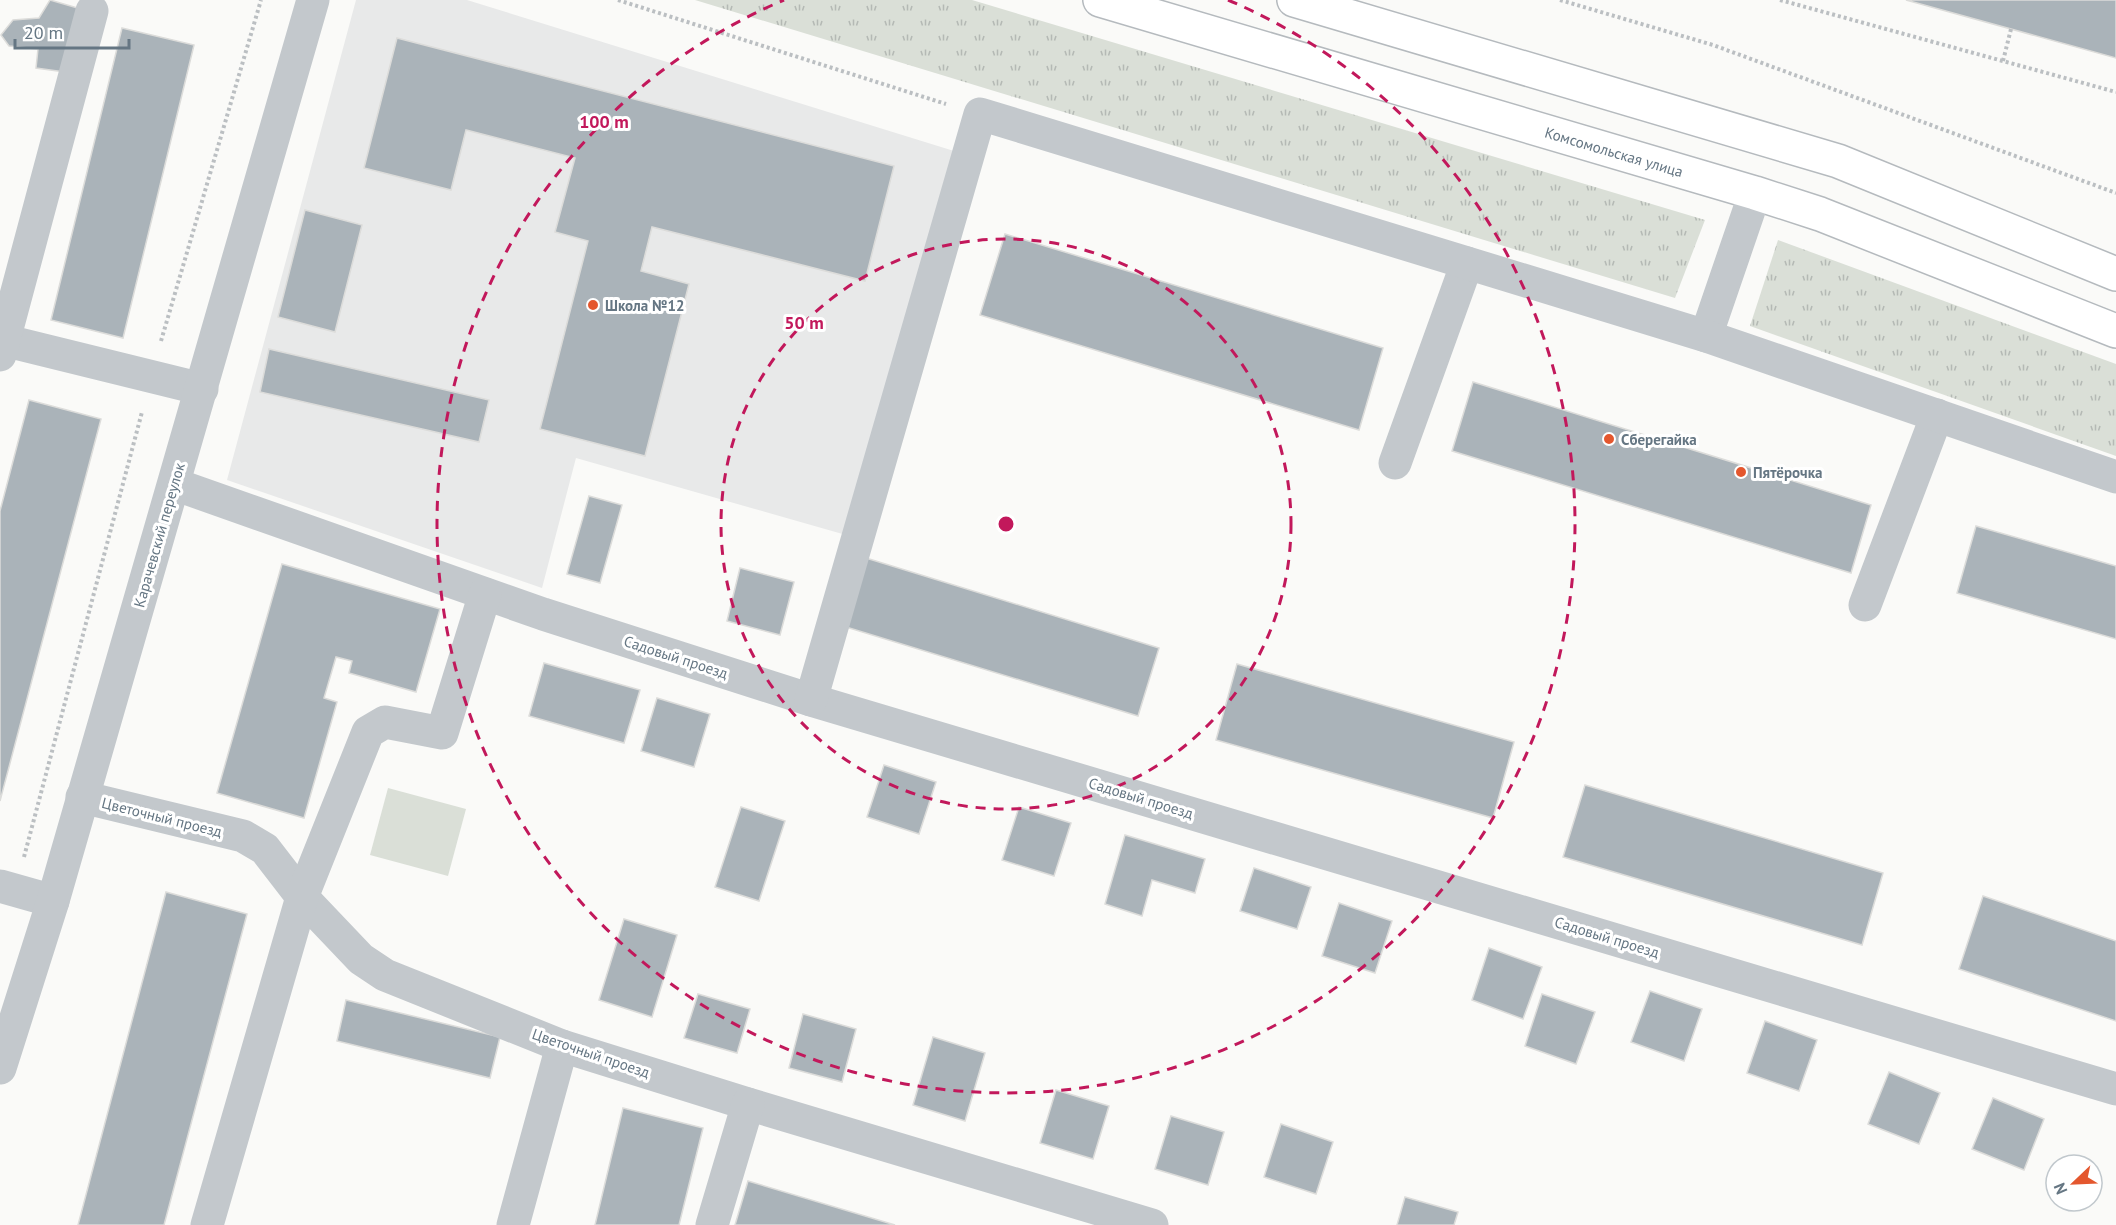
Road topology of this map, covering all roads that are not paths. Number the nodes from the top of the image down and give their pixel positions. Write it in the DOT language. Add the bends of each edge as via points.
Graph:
graph roads {
  1 [pos="313,0"];
  2 [pos="1100,0"];
  3 [pos="1294,0"];
  4 [pos="92,11"];
  5 [pos="1755,192"];
  6 [pos="1467,263"];
  7 [pos="2116,274"];
  8 [pos="2116,331"];
  9 [pos="1706,336"];
  10 [pos="2,348"];
  11 [pos="202,389"];
  12 [pos="1937,416"];
  13 [pos="1395,463"];
  14 [pos="2116,477"];
  15 [pos="174,484"];
  16 [pos="485,594"];
  17 [pos="1865,605"];
  18 [pos="811,700"];
  19 [pos="82,798"];
  20 [pos="7,888"];
  21 [pos="302,897"];
  22 [pos="53,901"];
  23 [pos="562,1046"];
  24 [pos="0,1068"];
  25 [pos="2116,1089"];
  26 [pos="748,1104"];
  27 [pos="207,1225"];
  28 [pos="513,1225"];
  29 [pos="712,1225"];
  30 [pos="1152,1225"];
  1 -- 11 [label="street, Карачевский переулок"];
  2 -- 5 [label="main road, Комсомольская улица"];
  3 -- 7 [label="main road" via="1838,161"];
  4 -- 10 [label="street"];
  5 -- 8 [label="main road, Комсомольская улица"];
  5 -- 9 [label="street"];
  6 -- 9 [label="street"];
  6 -- 13 [label="street"];
  6 -- 18 [label="street" via="980,114"];
  9 -- 12 [label="street"];
  10 -- 11 [label="street"];
  11 -- 15 [label="street, Карачевский переулок"];
  12 -- 14 [label="street"];
  12 -- 17 [label="street"];
  15 -- 16 [label="street, Садовый проезд"];
  15 -- 19 [label="street, Карачевский переулок"];
  16 -- 18 [label="street, Садовый проезд"];
  16 -- 21 [label="street" via="442,733 385,722 368,732"];
  18 -- 25 [label="street, Садовый проезд"];
  19 -- 21 [label="street, Цветочный проезд" via="243,837 265,849"];
  19 -- 22 [label="street, Карачевский переулок"];
  20 -- 22 [label="street"];
  21 -- 23 [label="street, Цветочный проезд" via="361,958 385,975"];
  21 -- 27 [label="street"];
  22 -- 24 [label="street, Карачевский переулок"];
  23 -- 26 [label="street, Цветочный проезд"];
  23 -- 28 [label="street"];
  26 -- 29 [label="street"];
  26 -- 30 [label="street, Цветочный проезд"];
}
